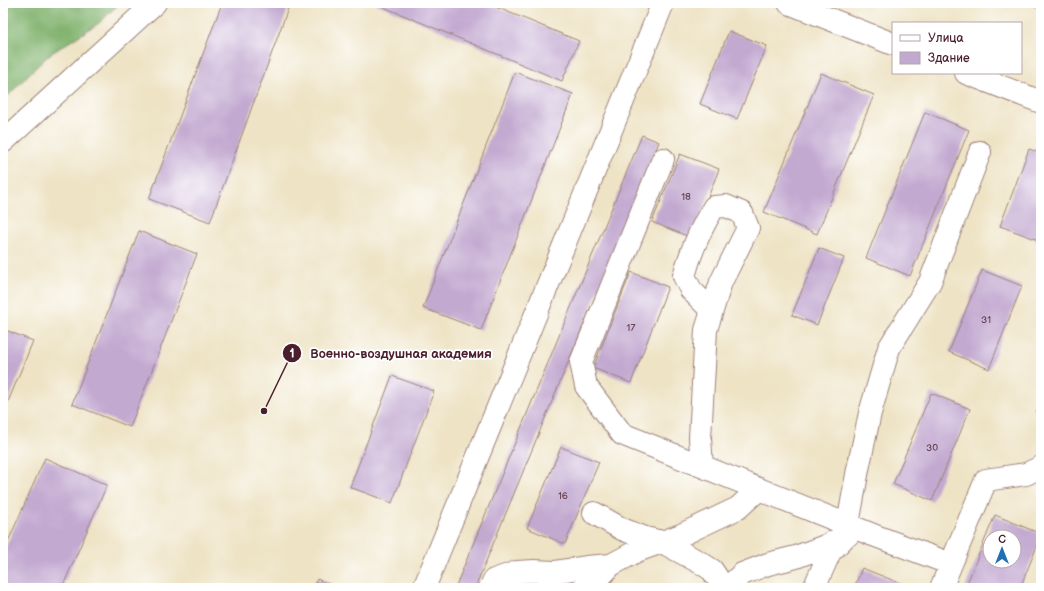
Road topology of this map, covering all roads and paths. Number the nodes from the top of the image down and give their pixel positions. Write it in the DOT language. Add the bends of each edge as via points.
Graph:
graph roads {
  1 [pos="155,3"];
  2 [pos="663,3"];
  3 [pos="789,3"];
  4 [pos="892,44"];
  5 [pos="969,74"];
  6 [pos="1041,102"];
  7 [pos="3,142"];
  8 [pos="980,152"];
  9 [pos="663,159"];
  10 [pos="712,311"];
  11 [pos="702,466"];
  12 [pos="1041,468"];
  13 [pos="759,489"];
  14 [pos="594,513"];
  15 [pos="848,529"];
  16 [pos="662,542"];
  17 [pos="951,564"];
  18 [pos="612,565"];
  19 [pos="424,588"];
  20 [pos="490,588"];
  21 [pos="583,588"];
  22 [pos="725,588"];
  23 [pos="814,588"];
  24 [pos="941,588"];
  1 -- 7 [label="street"];
  2 -- 19 [label="street"];
  3 -- 4 [label="street"];
  5 -- 6 [label="street"];
  8 -- 15 [label="street" via="930,282 889,348 870,414"];
  9 -- 11 [label="street" via="581,362 586,386 622,434"];
  10 -- 11 [label="street" via="706,330 702,391"];
  11 -- 13 [label="street"];
  12 -- 17 [label="street" via="1026,474 986,480"];
  13 -- 15 [label="street"];
  13 -- 16 [label="street" via="738,508"];
  14 -- 16 [label="street" via="628,531"];
  15 -- 17 [label="street" via="873,535"];
  15 -- 22 [label="street" via="825,546 742,574"];
  15 -- 23 [label="street" via="830,552"];
  16 -- 18 [label="street" via="637,551"];
  16 -- 22 [label="street" via="712,570"];
  17 -- 24 [label="street"];
  18 -- 20 [label="street" via="554,572 517,572 494,580"];
  18 -- 21 [label="street" via="597,580"];
}
